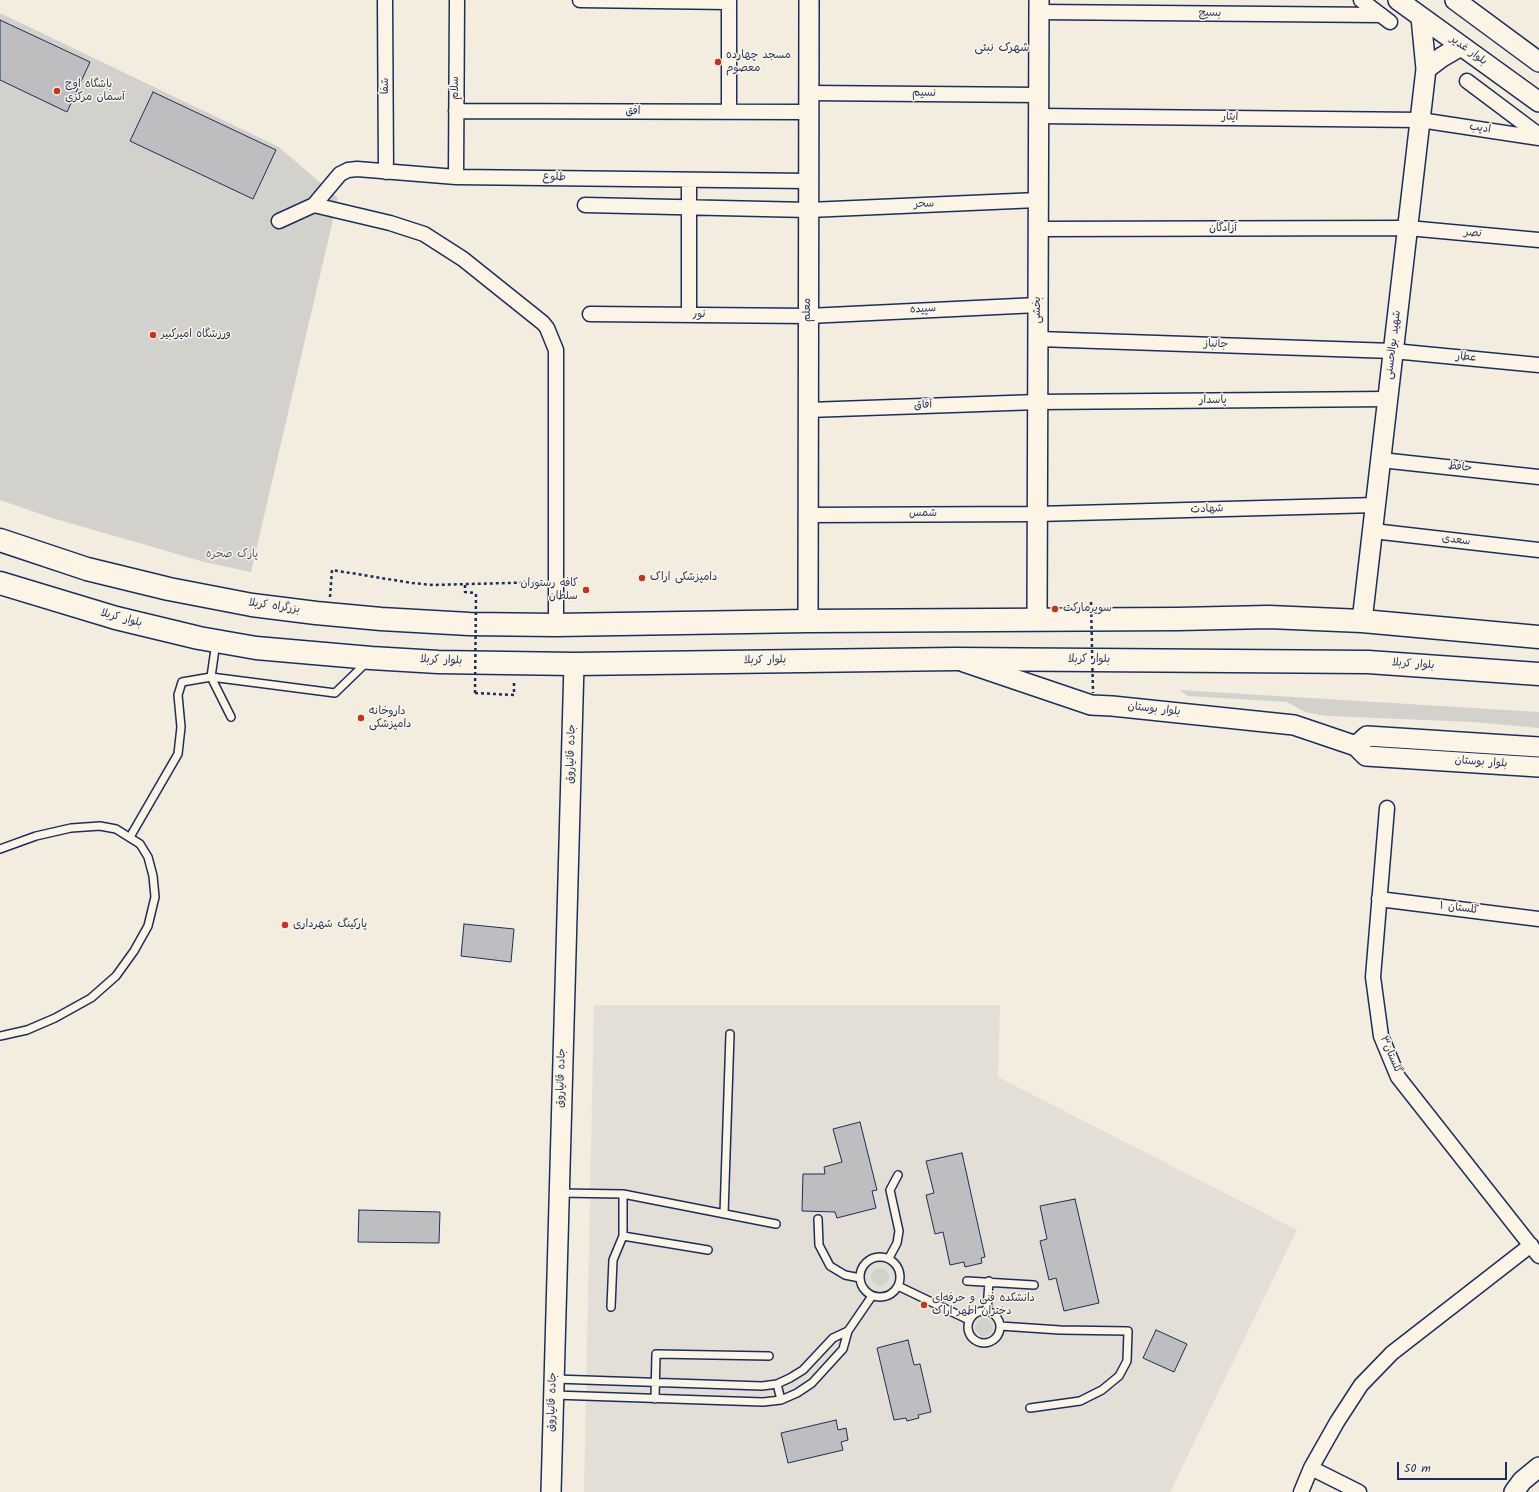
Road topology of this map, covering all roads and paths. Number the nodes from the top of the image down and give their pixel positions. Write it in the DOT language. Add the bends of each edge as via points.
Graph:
graph roads {
  1 [pos="386,0"];
  2 [pos="457,0"];
  3 [pos="580,0"];
  4 [pos="809,0"];
  5 [pos="1361,0"];
  6 [pos="1398,0"];
  7 [pos="1455,0"];
  8 [pos="729,1"];
  9 [pos="1039,6"];
  10 [pos="1420,17"];
  11 [pos="1461,46"];
  12 [pos="1539,62"];
  13 [pos="1426,69"];
  14 [pos="1467,80"];
  15 [pos="809,93"];
  16 [pos="1039,95"];
  17 [pos="1539,102"];
  18 [pos="456,111"];
  19 [pos="729,112"];
  20 [pos="809,112"];
  21 [pos="1039,116"];
  22 [pos="1420,120"];
  23 [pos="1539,136"];
  24 [pos="386,172"];
  25 [pos="456,177"];
  26 [pos="689,180"];
  27 [pos="809,181"];
  28 [pos="1038,200"];
  29 [pos="314,205"];
  30 [pos="585,205"];
  31 [pos="689,207"];
  32 [pos="809,210"];
  33 [pos="279,221"];
  34 [pos="1408,228"];
  35 [pos="1038,229"];
  36 [pos="1539,240"];
  37 [pos="1038,305"];
  38 [pos="590,314"];
  39 [pos="689,315"];
  40 [pos="808,316"];
  41 [pos="1038,339"];
  42 [pos="1393,351"];
  43 [pos="1539,365"];
  44 [pos="1388,399"];
  45 [pos="1038,402"];
  46 [pos="808,410"];
  47 [pos="1381,460"];
  48 [pos="1539,477"];
  49 [pos="1376,505"];
  50 [pos="1038,514"];
  51 [pos="808,515"];
  52 [pos="1373,531"];
  53 [pos="0,540"];
  54 [pos="1539,550"];
  55 [pos="540,582"];
  56 [pos="0,583"];
  57 [pos="465,585"];
  58 [pos="1091,602"];
  59 [pos="329,614"];
  60 [pos="1037,620"];
  61 [pos="808,621"];
  62 [pos="1362,621"];
  63 [pos="556,625"];
  64 [pos="1539,637"];
  65 [pos="216,641"];
  66 [pos="371,658"];
  67 [pos="955,659"];
  68 [pos="574,664"];
  69 [pos="1539,674"];
  70 [pos="211,677"];
  71 [pos="1093,693"];
  72 [pos="514,695"];
  73 [pos="231,717"];
  74 [pos="1356,746"];
  75 [pos="1539,747"];
  76 [pos="1539,767"];
  77 [pos="1386,808"];
  78 [pos="130,837"];
  79 [pos="0,849"];
  80 [pos="1379,899"];
  81 [pos="1539,919"];
  82 [pos="730,1034"];
  83 [pos="0,1036"];
  84 [pos="898,1174"];
  85 [pos="559,1193"];
  86 [pos="623,1194"];
  87 [pos="724,1214"];
  88 [pos="818,1219"];
  89 [pos="776,1224"];
  90 [pos="622,1236"];
  91 [pos="708,1250"];
  92 [pos="1535,1250"];
  93 [pos="889,1258"];
  94 [pos="860,1278"];
  95 [pos="967,1281"];
  96 [pos="989,1281"];
  97 [pos="1034,1284"];
  98 [pos="898,1286"];
  99 [pos="872,1296"];
  100 [pos="611,1307"];
  101 [pos="987,1311"];
  102 [pos="969,1320"];
  103 [pos="1000,1326"];
  104 [pos="848,1331"];
  105 [pos="769,1356"];
  106 [pos="656,1382"];
  107 [pos="777,1384"];
  108 [pos="554,1387"];
  109 [pos="655,1398"];
  110 [pos="781,1400"];
  111 [pos="1030,1408"];
  112 [pos="1539,1467"];
  113 [pos="1311,1468"];
  114 [pos="550,1492"];
  115 [pos="1301,1492"];
  116 [pos="1359,1492"];
  117 [pos="1514,1492"];
  1 -- 24 [label="street, شفا"];
  2 -- 18 [label="street, سلام"];
  3 -- 8 [label="street"];
  4 -- 15 [label="street, معلم"];
  5 -- 9 [label="street, بسیج" via="1386,19"];
  6 -- 10 [label="street, بلوار غدیر"];
  7 -- 12 [label="street"];
  8 -- 19 [label="street"];
  9 -- 16 [label="street, بخشی"];
  10 -- 11 [label="street, بلوار غدیر"];
  10 -- 13 [label="street, شهید بوالحسنی"];
  11 -- 13 [label="street"];
  11 -- 17 [label="street, بلوار غدیر"];
  13 -- 22 [label="street, شهید بوالحسنی"];
  14 -- 23 [label="street"];
  15 -- 16 [label="street, نسیم"];
  15 -- 20 [label="street, معلم"];
  16 -- 21 [label="street, بخشی"];
  18 -- 19 [label="street, افق"];
  18 -- 25 [label="street, سلام"];
  19 -- 20 [label="street, افق"];
  20 -- 27 [label="street, معلم"];
  21 -- 22 [label="street, ایثار"];
  21 -- 28 [label="street, بخشی"];
  22 -- 23 [label="street, ادیب"];
  22 -- 34 [label="street, شهید بوالحسنی"];
  24 -- 25 [label="street, طلوع"];
  24 -- 29 [label="street, طلوع" via="348,170 340,174"];
  25 -- 26 [label="street, طلوع"];
  26 -- 27 [label="street, طلوع"];
  26 -- 31 [label="street"];
  27 -- 32 [label="street, معلم"];
  28 -- 32 [label="street, سحر"];
  28 -- 35 [label="street, بخشی"];
  29 -- 33 [label="street"];
  29 -- 63 [label="street" via="424,234 463,259 547,328 556,350"];
  30 -- 31 [label="street, سحر"];
  31 -- 32 [label="street, سحر"];
  31 -- 39 [label="street"];
  32 -- 40 [label="street, معلم"];
  34 -- 35 [label="street, آزادگان"];
  34 -- 36 [label="street, نصر"];
  34 -- 42 [label="street, شهید بوالحسنی"];
  35 -- 37 [label="street, بخشی"];
  37 -- 40 [label="street, سپیده"];
  37 -- 41 [label="street, بخشی"];
  38 -- 39 [label="street, نور"];
  39 -- 40 [label="street, نور"];
  40 -- 46 [label="street, معلم"];
  41 -- 42 [label="street, جانباز"];
  41 -- 45 [label="street, بخشی"];
  42 -- 43 [label="street, عطار"];
  42 -- 44 [label="street, شهید بوالحسنی"];
  44 -- 45 [label="street, پاسدار"];
  44 -- 47 [label="street, شهید بوالحسنی"];
  45 -- 46 [label="street, آفاق"];
  45 -- 50 [label="street, بخشی"];
  46 -- 51 [label="street, معلم"];
  47 -- 48 [label="street, حافظ"];
  47 -- 49 [label="street, شهید بوالحسنی"];
  49 -- 50 [label="street, شهادت"];
  49 -- 52 [label="street, شهید بوالحسنی"];
  50 -- 51 [label="street, شمس"];
  50 -- 60 [label="street, بخشی"];
  51 -- 61 [label="street, معلم"];
  52 -- 54 [label="street, سعدی"];
  52 -- 62 [label="street, شهید بوالحسنی"];
  53 -- 59 [label="highway, بزرگراه کربلا" via="86,569 169,589 252,605"];
  55 -- 57 [label="path"];
  56 -- 65 [label="highway, بلوار کربلا" via="116,618"];
  57 -- 59 [label="path" via="412,583 332,570"];
  57 -- 72 [label="path, bridge" via="465,592 476,593 475,693"];
  58 -- 71 [label="path, bridge"];
  59 -- 63 [label="highway, بزرگراه کربلا" via="469,624"];
  60 -- 61 [label="highway"];
  60 -- 62 [label="highway" via="1269,617"];
  61 -- 63 [label="highway"];
  62 -- 64 [label="highway"];
  65 -- 66 [label="highway, بلوار کربلا" via="256,648"];
  65 -- 70 [label="lane"];
  66 -- 68 [label="highway, بلوار کربلا" via="438,662"];
  66 -- 70 [label="lane" via="335,693"];
  67 -- 68 [label="highway, بلوار کربلا"];
  67 -- 69 [label="highway, بلوار کربلا" via="1368,662"];
  67 -- 74 [label="street, بلوار بوستان" via="1091,705 1294,725"];
  68 -- 85 [label="street, جاده قانیاروق"];
  70 -- 73 [label="lane"];
  70 -- 78 [label="lane" via="182,682 178,695 181,727 178,754"];
  74 -- 75 [label="street, بلوار بوستان" via="1367,736"];
  74 -- 76 [label="street, بلوار بوستان" via="1366,756"];
  77 -- 80 [label="street, گلستان۳"];
  78 -- 79 [label="lane" via="116,829 86,826 36,836"];
  78 -- 83 [label="lane" via="140,844 148,857 155,897 148,926 134,951 116,976 91,998 28,1030"];
  80 -- 81 [label="street, گلستان ۱"];
  80 -- 92 [label="street, گلستان۳" via="1373,977 1381,1036 1398,1077"];
  82 -- 87 [label="lane"];
  84 -- 93 [label="lane" via="890,1190 899,1231 897,1243"];
  85 -- 86 [label="lane"];
  85 -- 108 [label="street, جاده قانیاروق"];
  86 -- 87 [label="lane"];
  86 -- 90 [label="lane"];
  87 -- 89 [label="lane"];
  88 -- 94 [label="lane" via="819,1245 830,1266 845,1275"];
  90 -- 91 [label="lane"];
  90 -- 100 [label="lane" via="613,1260"];
  92 -- 113 [label="street" via="1392,1353 1362,1385"];
  93 -- 94 [label="lane" via="880,1256 871,1259 864,1264"];
  93 -- 98 [label="lane" via="900,1272"];
  94 -- 99 [label="lane" via="865,1290"];
  95 -- 96 [label="lane"];
  96 -- 97 [label="lane"];
  96 -- 101 [label="lane"];
  98 -- 99 [label="lane" via="890,1295 881,1298"];
  98 -- 102 [label="lane"];
  99 -- 104 [label="lane"];
  101 -- 102 [label="lane" via="974,1313"];
  101 -- 103 [label="lane" via="998,1318"];
  102 -- 103 [label="lane" via="967,1328 970,1336 985,1344 993,1341 999,1334"];
  103 -- 111 [label="lane" via="1128,1331 1127,1361 1119,1376 1102,1390 1080,1401"];
  104 -- 107 [label="lane" via="833,1338 803,1370"];
  104 -- 110 [label="lane" via="843,1349 812,1383"];
  105 -- 106 [label="lane" via="656,1354"];
  106 -- 107 [label="lane" via="762,1386"];
  106 -- 108 [label="lane"];
  106 -- 109 [label="lane"];
  107 -- 110 [label="lane"];
  108 -- 109 [label="lane"];
  108 -- 114 [label="street, جاده قانیاروق"];
  109 -- 110 [label="lane" via="763,1402"];
  112 -- 117 [label="street" via="1522,1481"];
  113 -- 115 [label="street"];
  113 -- 116 [label="street"];
}
